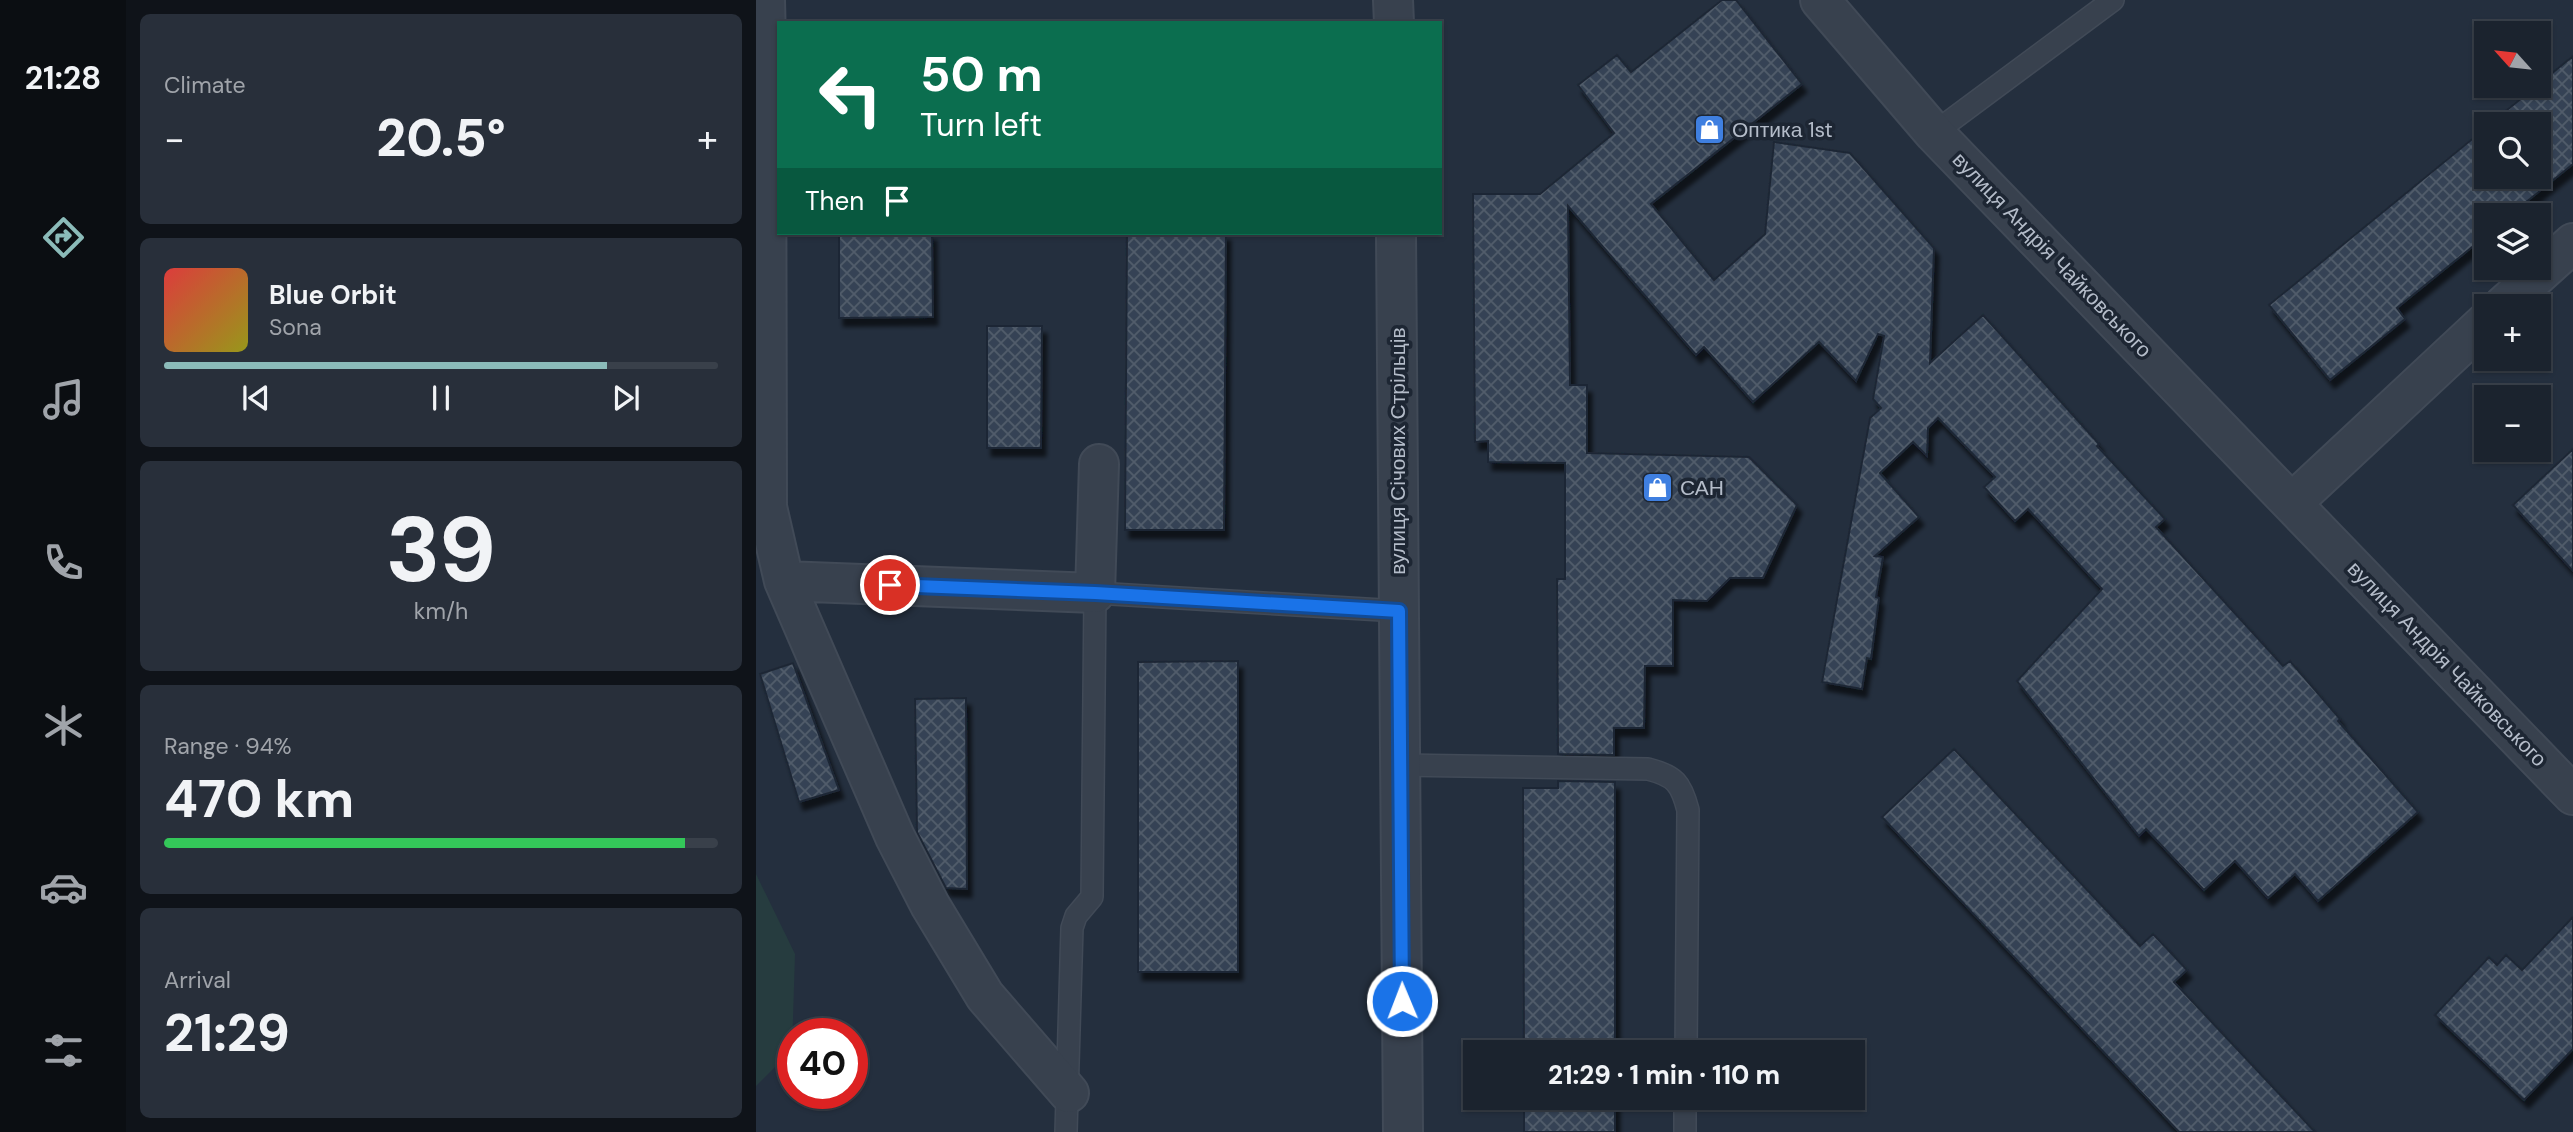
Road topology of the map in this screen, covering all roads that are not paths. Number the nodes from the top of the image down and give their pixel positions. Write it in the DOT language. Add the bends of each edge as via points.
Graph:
graph roads {
  1 [pos="765,0"];
  2 [pos="1393,0"];
  3 [pos="1820,0"];
  4 [pos="2113,0"];
  5 [pos="1394,21"];
  6 [pos="761,45"];
  7 [pos="1934,133"];
  8 [pos="1396,235"];
  9 [pos="2569,255"];
  10 [pos="2519,294"];
  11 [pos="2474,333"];
  12 [pos="1099,464"];
  13 [pos="2292,503"];
  14 [pos="784,581"];
  15 [pos="1095,593"];
  16 [pos="1399,611"];
  17 [pos="1400,765"];
  18 [pos="2573,795"];
  19 [pos="1686,1040"];
  20 [pos="1069,1093"];
  21 [pos="1685,1110"];
  22 [pos="1066,1132"];
  23 [pos="1403,1132"];
  24 [pos="1685,1132"];
  1 -- 6 [label="street"];
  2 -- 5 [label="street"];
  3 -- 7 [label="street, вулиця Андрія Чайковського"];
  4 -- 7 [label="lane"];
  6 -- 14 [label="street" via="767,507"];
  7 -- 13 [label="street, вулиця Андрія Чайковського"];
  8 -- 16 [label="street, вулиця Січових Стрільців"];
  9 -- 10 [label="street"];
  11 -- 13 [label="street"];
  12 -- 15 [label="street"];
  13 -- 18 [label="street, вулиця Андрія Чайковського"];
  14 -- 15 [label="street"];
  14 -- 20 [label="street" via="895,837 930,905 985,996"];
  15 -- 16 [label="lane"];
  15 -- 20 [label="lane" via="1093,897 1076,916 1072,929"];
  16 -- 17 [label="street, вулиця Січових Стрільців"];
  17 -- 19 [label="lane" via="1648,769 1668,774 1682,789 1688,810"];
  17 -- 23 [label="street, вулиця Січових Стрільців"];
  20 -- 22 [label="lane"];
  21 -- 24 [label="lane"];
}
